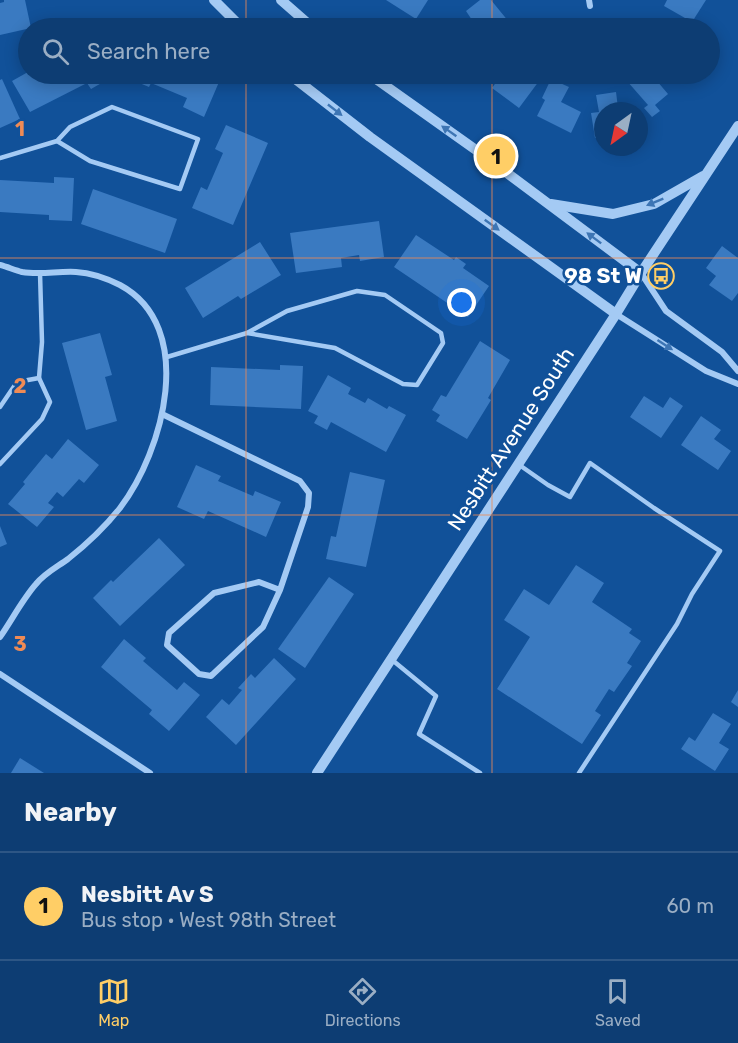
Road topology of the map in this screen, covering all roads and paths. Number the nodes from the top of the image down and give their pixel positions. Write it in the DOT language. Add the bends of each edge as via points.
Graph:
graph roads {
  1 [pos="214,0"];
  2 [pos="281,0"];
  3 [pos="232,18"];
  4 [pos="302,18"];
  5 [pos="302,84"];
  6 [pos="383,84"];
  7 [pos="738,126"];
  8 [pos="57,141"];
  9 [pos="0,158"];
  10 [pos="706,174"];
  11 [pos="547,203"];
  12 [pos="0,265"];
  13 [pos="40,273"];
  14 [pos="640,273"];
  15 [pos="616,314"];
  16 [pos="247,333"];
  17 [pos="166,357"];
  18 [pos="738,371"];
  19 [pos="39,378"];
  20 [pos="738,384"];
  21 [pos="0,407"];
  22 [pos="162,414"];
  23 [pos="0,464"];
  24 [pos="518,464"];
  25 [pos="280,590"];
  26 [pos="0,637"];
  27 [pos="391,659"];
  28 [pos="0,674"];
  29 [pos="150,773"];
  30 [pos="317,773"];
  31 [pos="480,773"];
  32 [pos="579,773"];
  1 -- 3 [label="street"];
  2 -- 4 [label="street"];
  5 -- 15 [label="street, one-way"];
  11 -- 6 [label="street, one-way"];
  7 -- 10 [label="street, Nesbitt Avenue South"];
  8 -- 8 [label="lane" via="70,127 112,107 198,140 180,189 90,160"];
  8 -- 9 [label="lane"];
  10 -- 11 [label="street, one-way" via="654,204 614,214"];
  10 -- 14 [label="street, Nesbitt Avenue South"];
  14 -- 11 [label="street, one-way"];
  12 -- 13 [label="street"];
  13 -- 17 [label="street" via="76,272 101,276 122,286 141,301 156,321"];
  13 -- 19 [label="lane"];
  14 -- 15 [label="street, Nesbitt Avenue South"];
  14 -- 18 [label="street" via="666,311 722,352"];
  15 -- 20 [label="street, one-way" via="706,371"];
  15 -- 24 [label="street, Nesbitt Avenue South"];
  16 -- 16 [label="lane" via="335,348 410,385 417,385 443,343 441,333 385,295 357,291 287,311"];
  16 -- 17 [label="lane"];
  17 -- 22 [label="street"];
  19 -- 21 [label="lane" via="17,382"];
  19 -- 23 [label="lane" via="50,402 42,419"];
  22 -- 25 [label="street" via="300,481 309,493 308,507"];
  22 -- 26 [label="street" via="140,476 120,508 94,536 36,584"];
  24 -- 27 [label="street, Nesbitt Avenue South"];
  24 -- 32 [label="lane" via="570,496 590,463 720,550 677,624"];
  25 -- 25 [label="street" via="263,627 211,676 199,674 167,645 169,633 214,593 259,582"];
  27 -- 30 [label="street, Nesbitt Avenue South"];
  27 -- 31 [label="lane" via="436,696 419,734"];
  28 -- 29 [label="street"];
}
